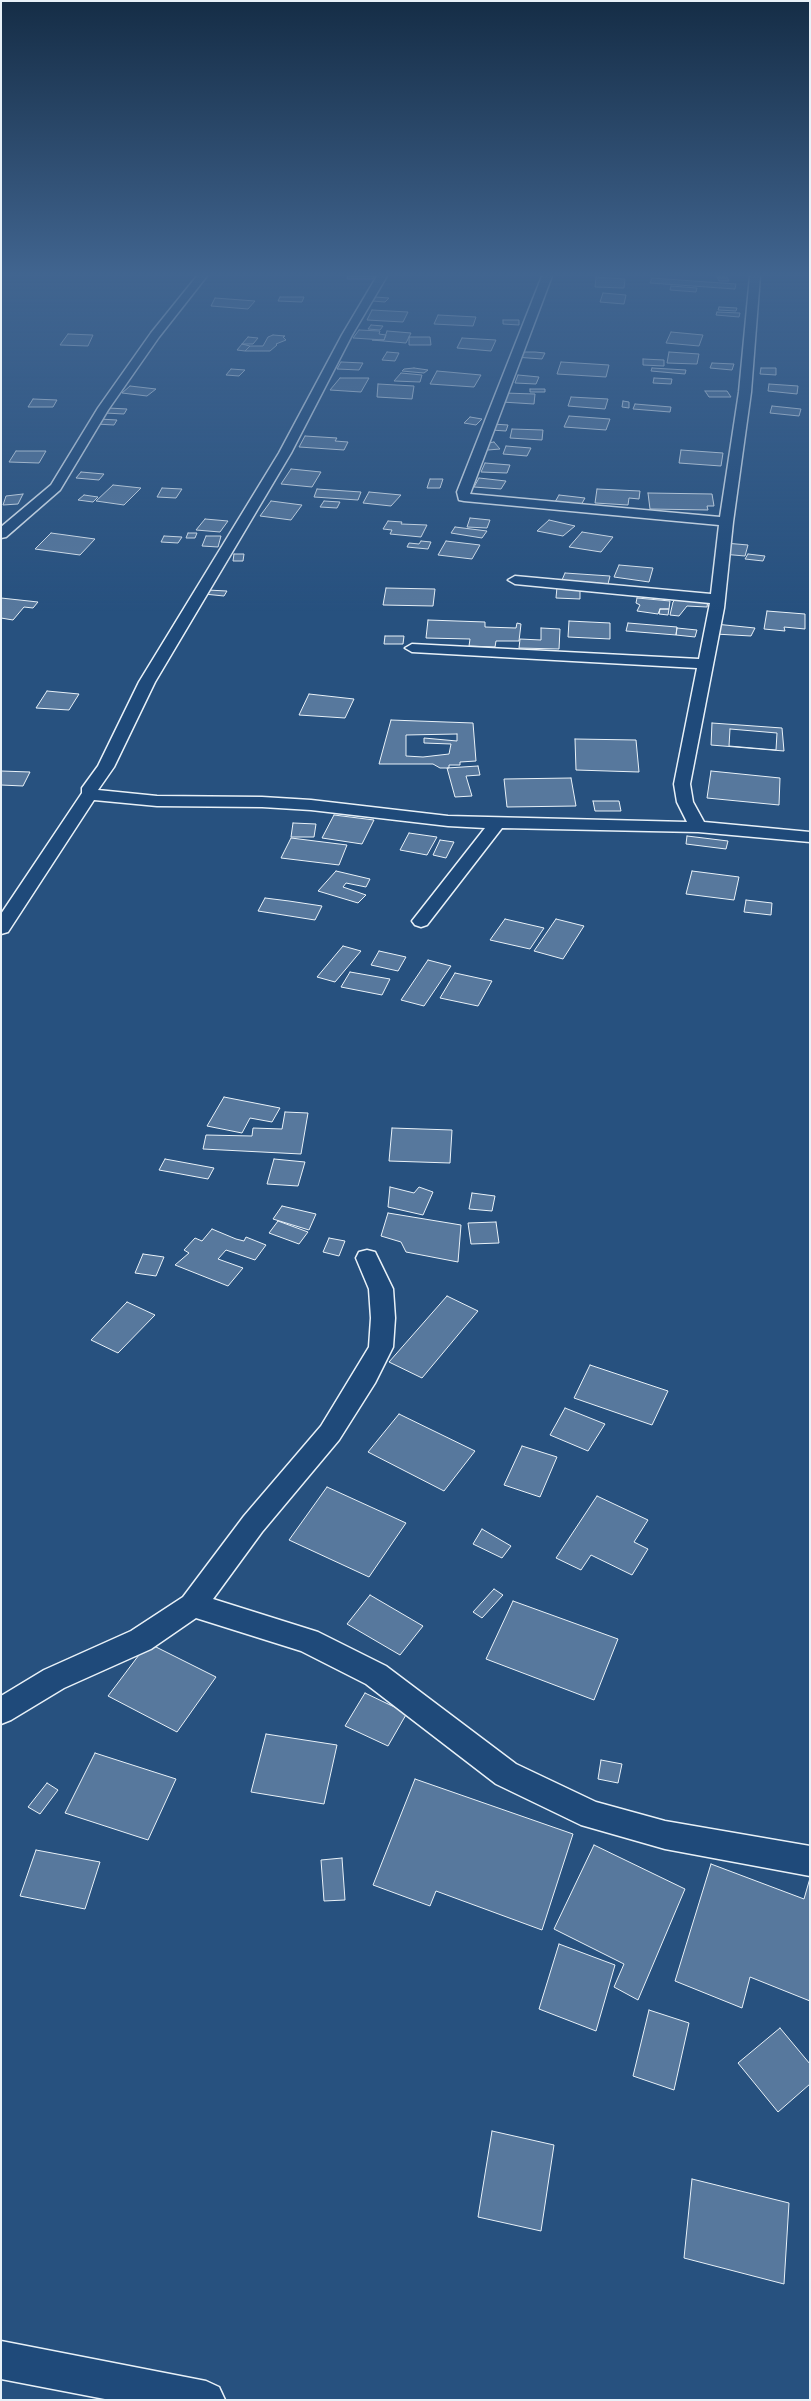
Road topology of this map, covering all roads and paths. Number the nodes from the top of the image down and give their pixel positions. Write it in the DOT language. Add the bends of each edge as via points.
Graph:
graph roads {
  1 [pos="118,388"];
  2 [pos="319,388"];
  3 [pos="503,388"];
  4 [pos="745,388"];
  5 [pos="726,522"];
  6 [pos="1,534"];
  7 [pos="516,580"];
  8 [pos="718,599"];
  9 [pos="412,648"];
  10 [pos="705,664"];
  11 [pos="90,793"];
  12 [pos="497,823"];
  13 [pos="698,827"];
  14 [pos="810,837"];
  15 [pos="421,921"];
  16 [pos="1,928"];
  17 [pos="366,1258"];
  18 [pos="193,1605"];
  19 [pos="1,1711"];
  20 [pos="810,1861"];
  21 [pos="1,2360"];
  22 [pos="206,2400"];
  1 -- 6 [label="street" via="56,487"];
  2 -- 11 [label="street" via="238,534 167,646 106,767 90,788"];
  3 -- 5 [label="street" via="463,492 464,497"];
  4 -- 5 [label="street"];
  5 -- 8 [label="street"];
  7 -- 8 [label="street"];
  8 -- 10 [label="street"];
  9 -- 10 [label="street"];
  10 -- 13 [label="street" via="682,784 685,802"];
  11 -- 12 [label="street" via="97,796 156,801 311,805 448,821"];
  11 -- 16 [label="street"];
  12 -- 13 [label="street"];
  12 -- 15 [label="street"];
  13 -- 14 [label="street"];
  17 -- 18 [label="street" via="382,1289 381,1347 330,1433 253,1524"];
  18 -- 19 [label="street" via="141,1640 54,1679"];
  18 -- 20 [label="street" via="308,1641 376,1675 506,1774 592,1815 665,1835"];
  21 -- 22 [label="street"];
}
